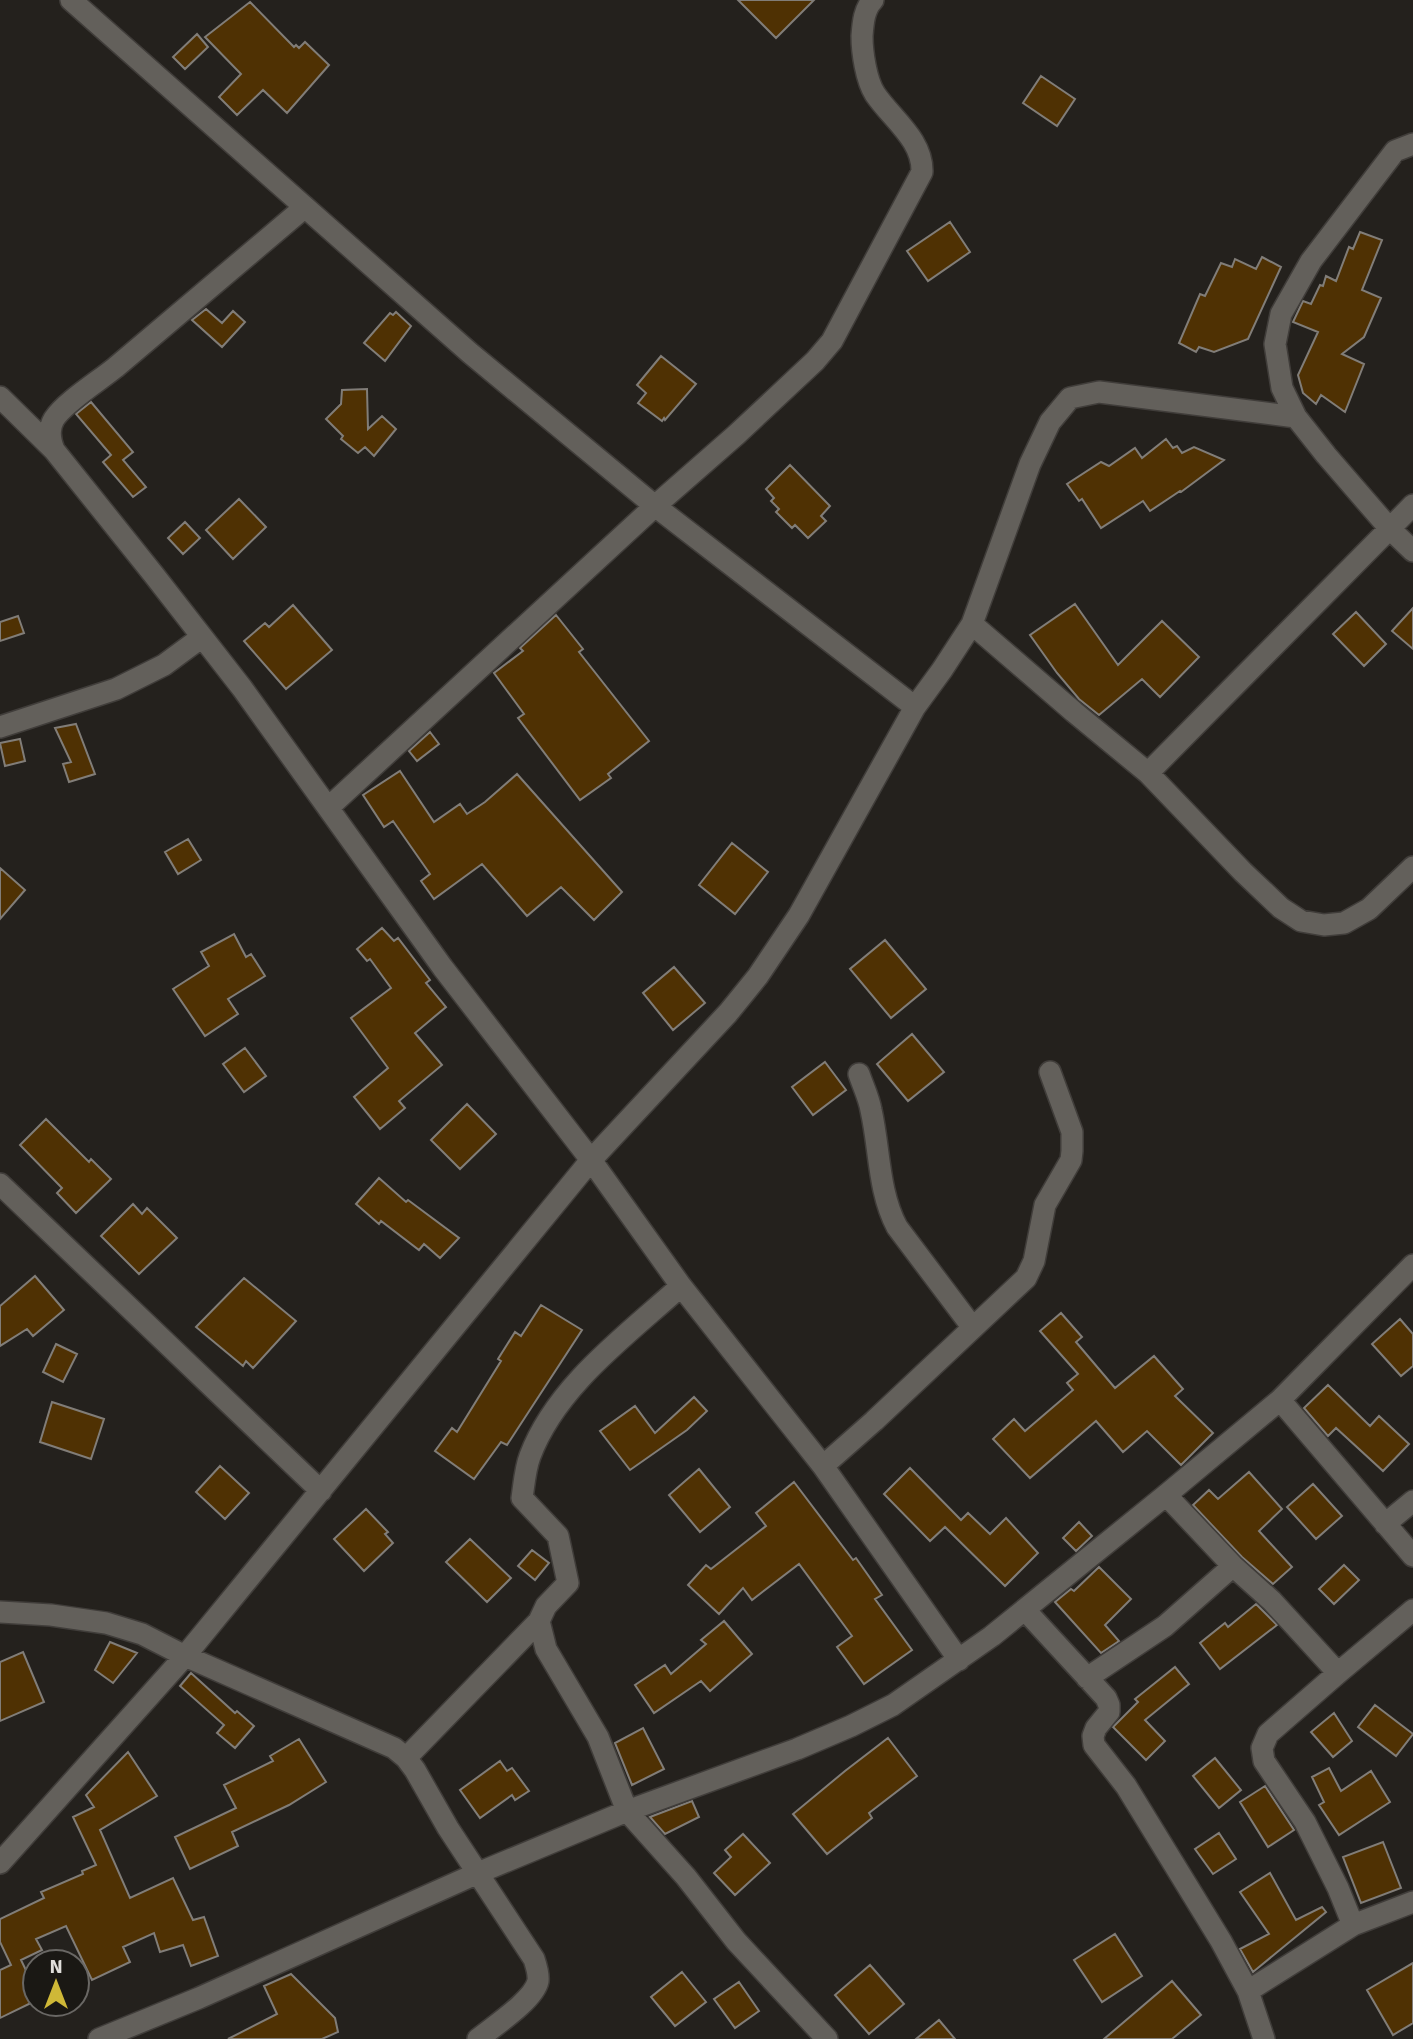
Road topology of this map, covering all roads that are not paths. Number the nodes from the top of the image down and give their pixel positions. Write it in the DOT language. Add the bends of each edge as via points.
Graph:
graph roads {
  1 [pos="71,0"];
  2 [pos="873,0"];
  3 [pos="1413,144"];
  4 [pos="305,207"];
  5 [pos="0,397"];
  6 [pos="1296,417"];
  7 [pos="54,450"];
  8 [pos="1413,505"];
  9 [pos="655,506"];
  10 [pos="1390,529"];
  11 [pos="1413,551"];
  12 [pos="972,624"];
  13 [pos="202,637"];
  14 [pos="915,707"];
  15 [pos="0,727"];
  16 [pos="1148,773"];
  17 [pos="328,808"];
  18 [pos="1413,867"];
  19 [pos="1050,1072"];
  20 [pos="859,1074"];
  21 [pos="590,1160"];
  22 [pos="0,1184"];
  23 [pos="1413,1265"];
  24 [pos="681,1286"];
  25 [pos="973,1328"];
  26 [pos="1279,1400"];
  27 [pos="822,1466"];
  28 [pos="321,1491"];
  29 [pos="1166,1495"];
  30 [pos="1413,1501"];
  31 [pos="1385,1524"];
  32 [pos="1413,1556"];
  33 [pos="1233,1566"];
  34 [pos="1025,1610"];
  35 [pos="1413,1611"];
  36 [pos="0,1612"];
  37 [pos="539,1621"];
  38 [pos="185,1656"];
  39 [pos="959,1660"];
  40 [pos="1338,1673"];
  41 [pos="1087,1678"];
  42 [pos="406,1758"];
  43 [pos="627,1811"];
  44 [pos="0,1863"];
  45 [pos="478,1873"];
  46 [pos="1413,1902"];
  47 [pos="1353,1925"];
  48 [pos="1248,1990"];
  49 [pos="108,2037"];
  50 [pos="478,2039"];
  51 [pos="827,2039"];
  52 [pos="1264,2039"];
  1 -- 4 [label="street"];
  2 -- 9 [label="street" via="862,29 862,52 873,91 918,148 922,172 824,352"];
  3 -- 6 [label="street" via="1395,151 1311,261 1281,314 1275,344 1282,388"];
  4 -- 7 [label="street" via="64,408 51,427"];
  4 -- 9 [label="street" via="470,353"];
  5 -- 7 [label="street"];
  6 -- 10 [label="street"];
  6 -- 12 [label="street" via="1099,392 1070,398 1050,422 1030,464"];
  7 -- 13 [label="street"];
  8 -- 10 [label="street"];
  9 -- 14 [label="street"];
  9 -- 17 [label="street"];
  10 -- 11 [label="street"];
  10 -- 16 [label="street"];
  12 -- 14 [label="street"];
  12 -- 16 [label="street"];
  13 -- 15 [label="street" via="164,665 116,689"];
  13 -- 17 [label="street"];
  14 -- 21 [label="street" via="773,956 728,1013"];
  16 -- 18 [label="street" via="1243,872 1301,921 1344,923 1369,909"];
  17 -- 21 [label="street"];
  19 -- 25 [label="street" via="1072,1132 1071,1160 1045,1205 1026,1278"];
  20 -- 25 [label="street" via="871,1109 889,1210"];
  21 -- 24 [label="street"];
  21 -- 28 [label="street"];
  22 -- 28 [label="street"];
  23 -- 26 [label="street"];
  24 -- 27 [label="street"];
  24 -- 37 [label="street" via="587,1371 558,1405 528,1459 522,1498 558,1536 568,1583 546,1606"];
  25 -- 27 [label="street"];
  26 -- 29 [label="street"];
  26 -- 31 [label="street"];
  27 -- 39 [label="street"];
  28 -- 38 [label="street"];
  29 -- 33 [label="street"];
  29 -- 34 [label="street"];
  30 -- 31 [label="street"];
  31 -- 32 [label="street"];
  33 -- 40 [label="street"];
  33 -- 41 [label="street" via="1165,1626"];
  34 -- 39 [label="street"];
  34 -- 41 [label="street"];
  35 -- 40 [label="street"];
  36 -- 38 [label="street" via="106,1623 142,1634"];
  37 -- 42 [label="street"];
  37 -- 43 [label="street" via="546,1649 598,1737"];
  38 -- 42 [label="street" via="394,1748"];
  38 -- 44 [label="street"];
  39 -- 43 [label="street" via="893,1705 851,1726"];
  40 -- 47 [label="street" via="1268,1734 1262,1748 1264,1761 1305,1822"];
  41 -- 48 [label="street" via="1110,1705 1096,1728 1094,1745 1159,1836"];
  42 -- 45 [label="street"];
  43 -- 45 [label="street"];
  43 -- 51 [label="street" via="736,1941"];
  45 -- 49 [label="street"];
  45 -- 50 [label="street" via="534,1959 538,1980 524,2001"];
  46 -- 47 [label="street"];
  47 -- 48 [label="street"];
  48 -- 52 [label="street"];
}
